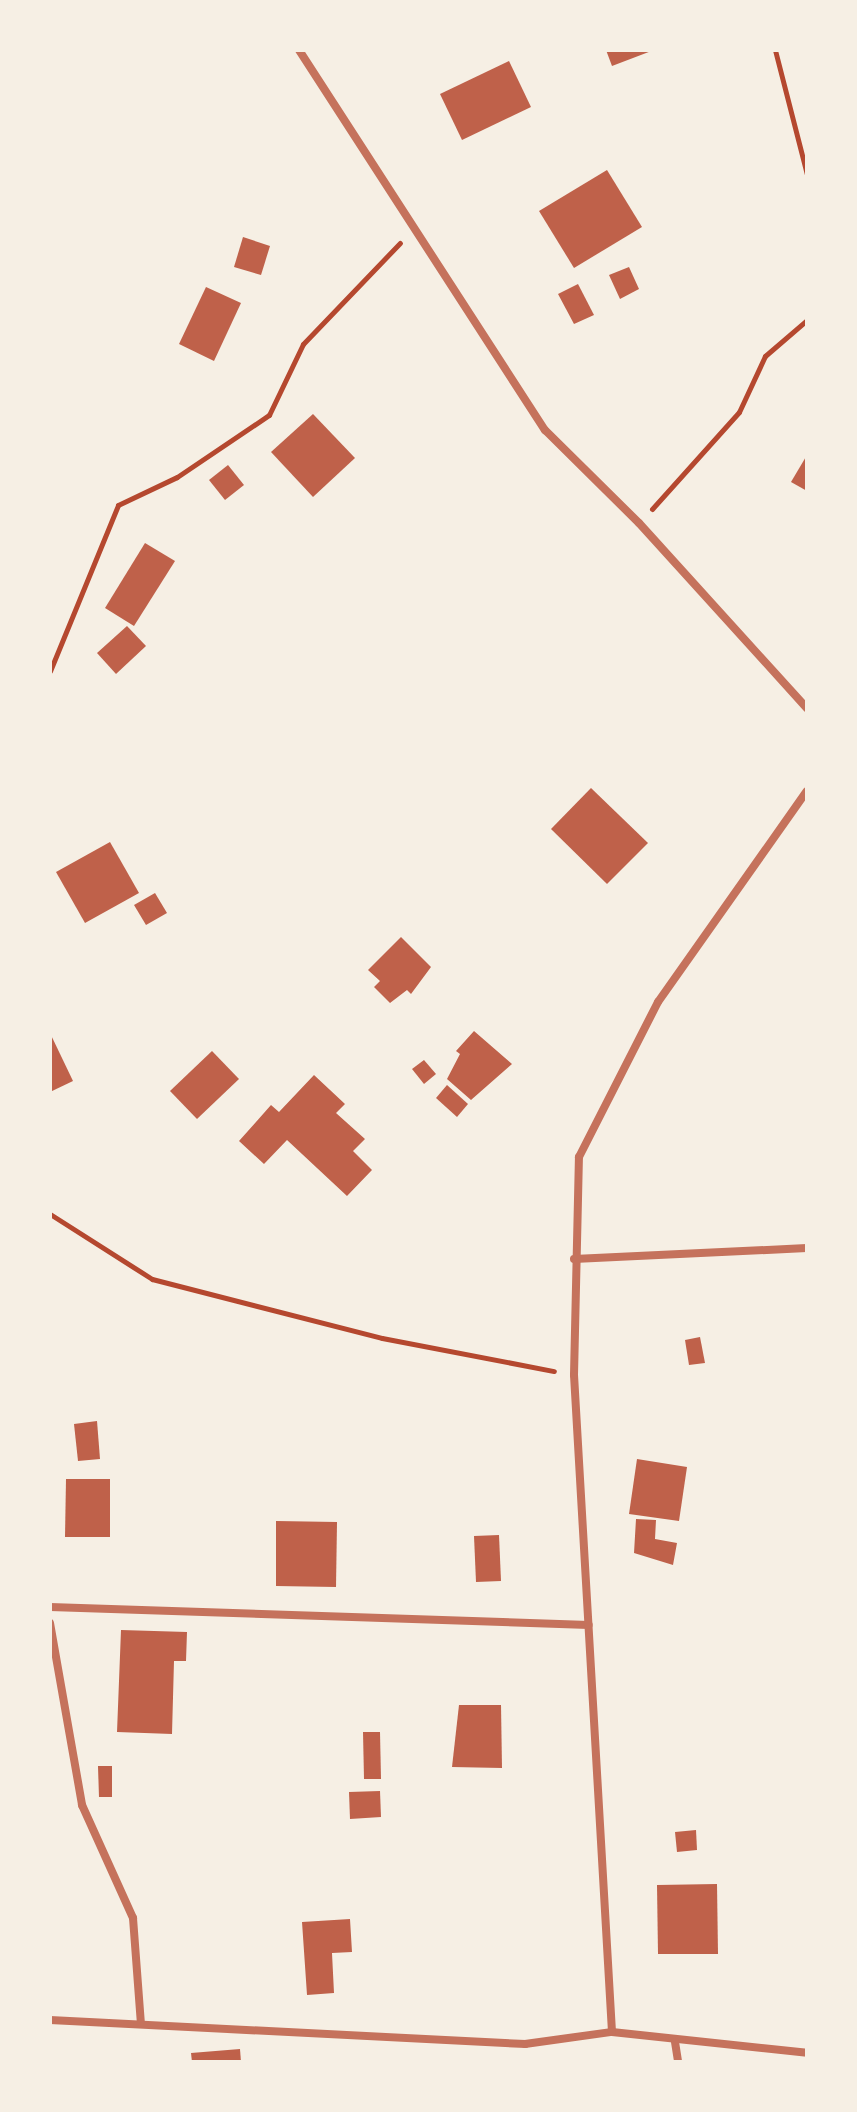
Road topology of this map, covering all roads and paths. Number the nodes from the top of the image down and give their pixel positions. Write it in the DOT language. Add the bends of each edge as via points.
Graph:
graph roads {
  1 [pos="299,50"];
  2 [pos="775,50"];
  3 [pos="807,175"];
  4 [pos="415,228"];
  5 [pos="807,320"];
  6 [pos="639,523"];
  7 [pos="50,671"];
  8 [pos="807,708"];
  9 [pos="807,791"];
  10 [pos="50,1214"];
  11 [pos="807,1248"];
  12 [pos="574,1259"];
  13 [pos="574,1375"];
  14 [pos="50,1607"];
  15 [pos="50,1623"];
  16 [pos="589,1625"];
  17 [pos="50,2020"];
  18 [pos="141,2024"];
  19 [pos="612,2032"];
  20 [pos="675,2042"];
  21 [pos="807,2053"];
  22 [pos="678,2062"];
  1 -- 4 [label="street"];
  2 -- 3 [label="path"];
  4 -- 6 [label="street" via="545,430"];
  4 -- 7 [label="path" via="303,344 269,415 177,477 118,505"];
  5 -- 6 [label="path" via="765,356 739,412"];
  6 -- 8 [label="street"];
  9 -- 12 [label="street" via="658,1002 579,1157"];
  10 -- 13 [label="path" via="152,1279 382,1338"];
  11 -- 12 [label="street"];
  12 -- 13 [label="street"];
  13 -- 16 [label="street"];
  14 -- 16 [label="street"];
  15 -- 18 [label="street" via="82,1805 133,1918"];
  16 -- 19 [label="street"];
  17 -- 18 [label="street"];
  18 -- 19 [label="street" via="525,2044"];
  19 -- 20 [label="street"];
  20 -- 21 [label="street"];
  20 -- 22 [label="street"];
}
